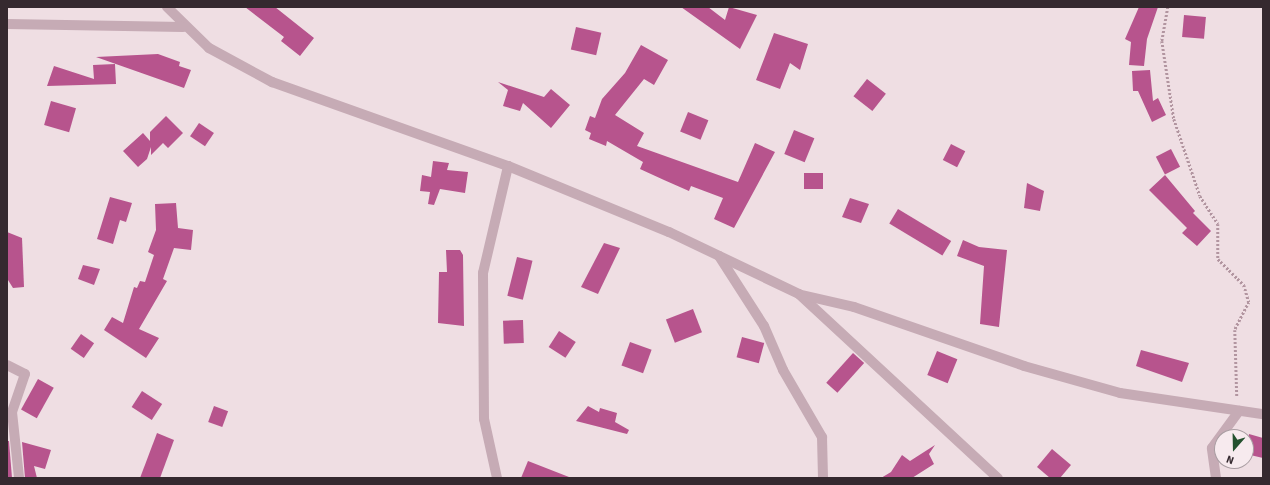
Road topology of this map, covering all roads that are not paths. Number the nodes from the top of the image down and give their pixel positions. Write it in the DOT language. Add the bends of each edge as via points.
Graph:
graph roads {
  1 [pos="167,7"];
  2 [pos="7,24"];
  3 [pos="183,27"];
  4 [pos="508,166"];
  5 [pos="719,256"];
  6 [pos="800,294"];
  7 [pos="7,365"];
  8 [pos="1239,411"];
  9 [pos="1263,414"];
  10 [pos="19,478"];
  11 [pos="497,478"];
  12 [pos="823,478"];
  13 [pos="998,478"];
  14 [pos="1216,478"];
  1 -- 3 [label="street"];
  2 -- 3 [label="street"];
  3 -- 4 [label="street" via="226,58 272,82"];
  4 -- 5 [label="street"];
  4 -- 11 [label="street" via="483,273 484,419"];
  5 -- 6 [label="street"];
  5 -- 12 [label="street" via="764,326 782,370 822,437"];
  6 -- 8 [label="street" via="861,309 1067,379 1120,393"];
  6 -- 13 [label="street"];
  7 -- 10 [label="street" via="25,374 12,412"];
  8 -- 9 [label="street"];
  8 -- 14 [label="street" via="1212,448"];
}
